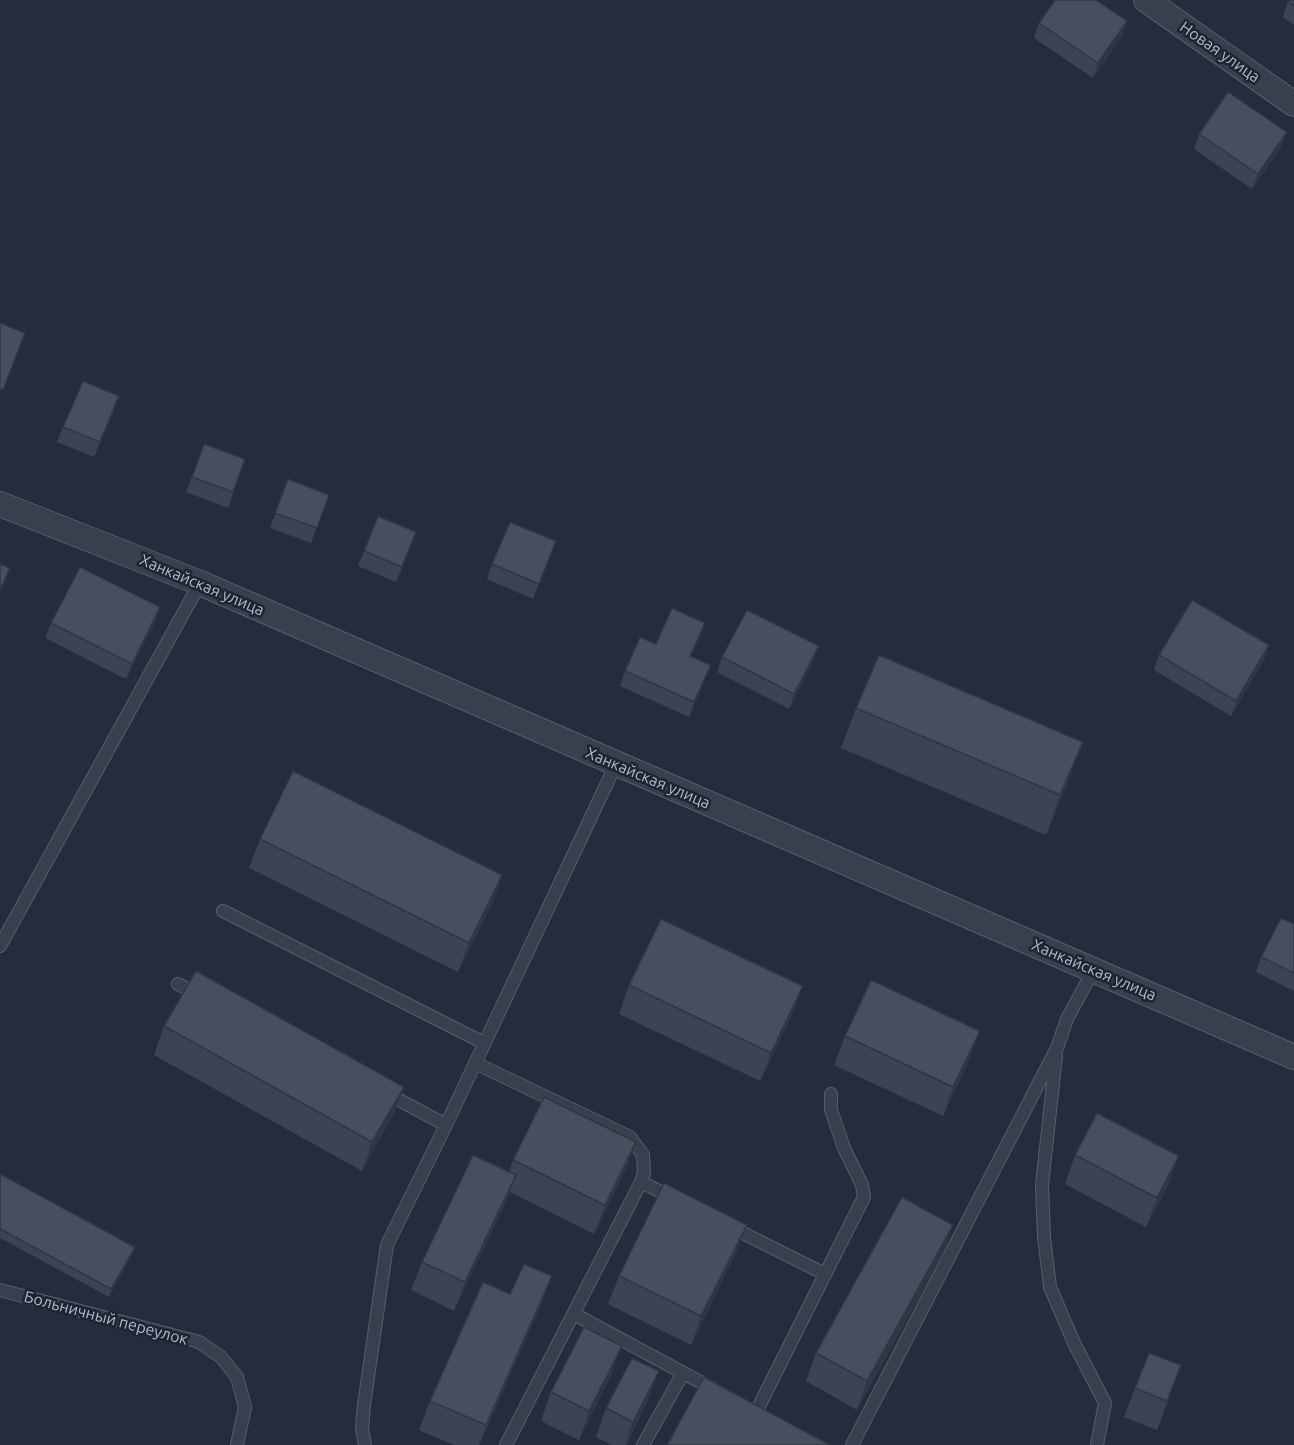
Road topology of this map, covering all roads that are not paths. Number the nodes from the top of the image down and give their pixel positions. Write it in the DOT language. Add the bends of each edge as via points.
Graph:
graph roads {
  1 [pos="1146,0"];
  2 [pos="1294,104"];
  3 [pos="0,504"];
  4 [pos="200,583"];
  5 [pos="616,764"];
  6 [pos="223,911"];
  7 [pos="0,946"];
  8 [pos="1094,969"];
  9 [pos="178,984"];
  10 [pos="209,1000"];
  11 [pos="484,1043"];
  12 [pos="1057,1048"];
  13 [pos="1294,1057"];
  14 [pos="475,1063"];
  15 [pos="374,1087"];
  16 [pos="831,1094"];
  17 [pos="446,1125"];
  18 [pos="642,1182"];
  19 [pos="682,1203"];
  20 [pos="723,1223"];
  21 [pos="825,1274"];
  22 [pos="0,1290"];
  23 [pos="574,1314"];
  24 [pos="683,1373"];
  25 [pos="725,1395"];
  26 [pos="756,1412"];
  27 [pos="237,1445"];
  28 [pos="365,1445"];
  29 [pos="506,1445"];
  30 [pos="643,1445"];
  31 [pos="852,1445"];
  32 [pos="1097,1445"];
  1 -- 2 [label="street, Новая улица"];
  3 -- 4 [label="street, Ханкайская улица"];
  4 -- 5 [label="street, Ханкайская улица"];
  4 -- 7 [label="lane"];
  5 -- 8 [label="street, Ханкайская улица"];
  5 -- 11 [label="lane"];
  6 -- 11 [label="lane"];
  8 -- 12 [label="lane"];
  8 -- 13 [label="street, Ханкайская улица"];
  9 -- 10 [label="lane"];
  11 -- 14 [label="lane"];
  12 -- 31 [label="lane"];
  12 -- 32 [label="lane" via="1042,1185 1044,1237 1050,1287 1105,1403"];
  14 -- 17 [label="lane"];
  14 -- 18 [label="lane" via="630,1137 643,1155"];
  15 -- 17 [label="lane"];
  16 -- 21 [label="lane" via="831,1110 864,1197"];
  17 -- 28 [label="lane" via="387,1245 364,1405"];
  18 -- 19 [label="lane"];
  18 -- 23 [label="lane"];
  20 -- 21 [label="lane"];
  21 -- 26 [label="lane"];
  22 -- 27 [label="lane, Больничный переулок" via="200,1342 221,1357 237,1377 245,1407"];
  23 -- 24 [label="lane"];
  23 -- 29 [label="lane"];
  24 -- 25 [label="lane"];
  24 -- 30 [label="lane"];
}
